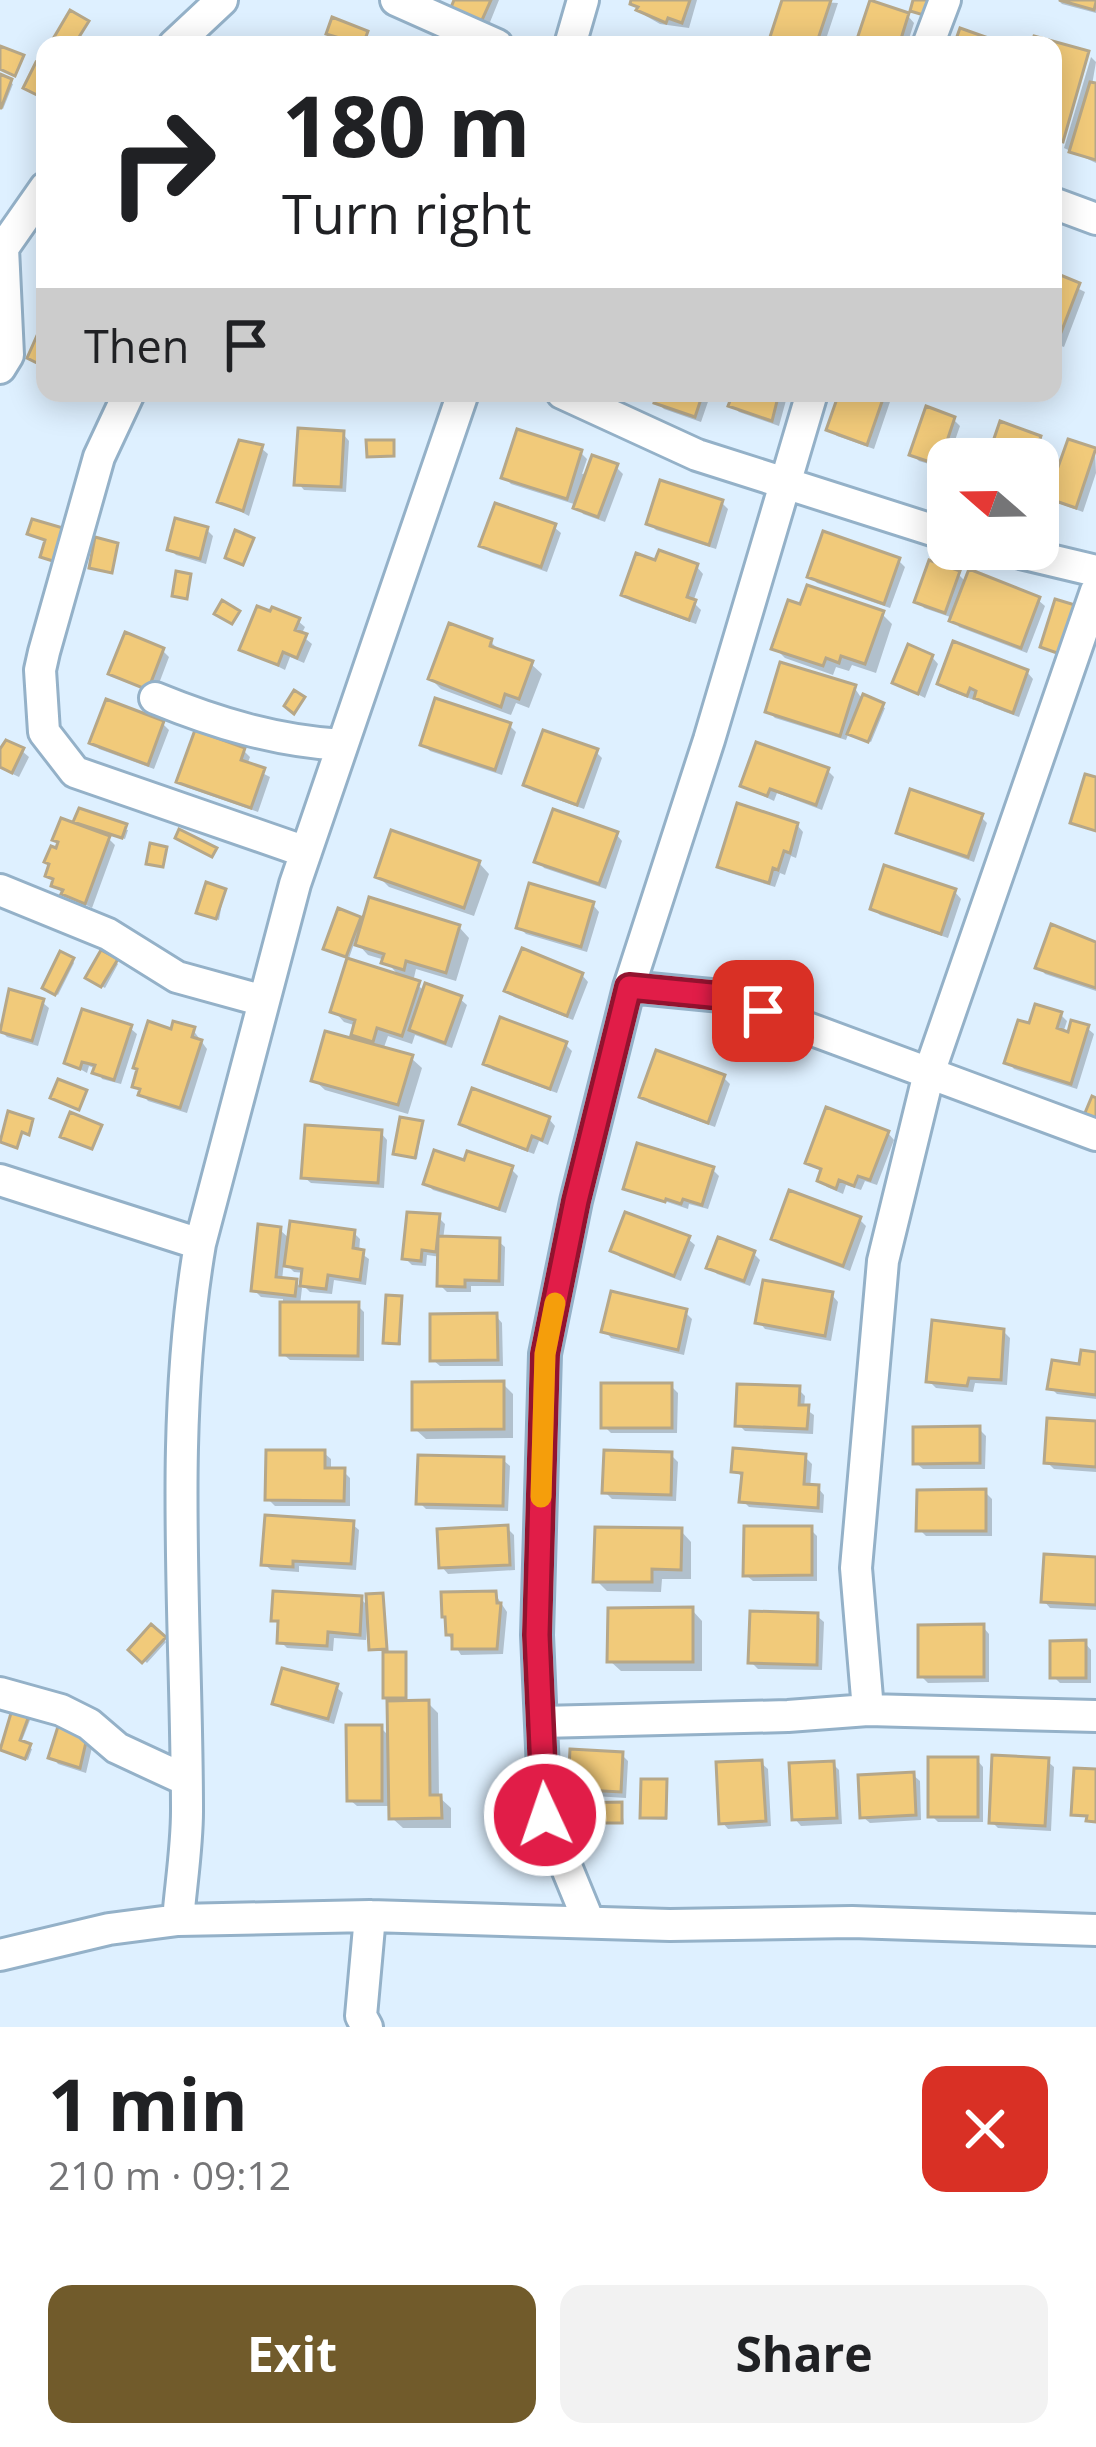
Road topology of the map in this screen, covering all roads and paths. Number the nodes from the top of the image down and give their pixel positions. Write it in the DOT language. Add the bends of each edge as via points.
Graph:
graph roads {
  1 [pos="222,0"];
  2 [pos="396,0"];
  3 [pos="583,0"];
  4 [pos="945,0"];
  5 [pos="184,36"];
  6 [pos="477,36"];
  7 [pos="576,36"];
  8 [pos="931,36"];
  9 [pos="36,200"];
  10 [pos="1062,206"];
  11 [pos="1096,219"];
  12 [pos="2,247"];
  13 [pos="0,368"];
  14 [pos="125,402"];
  15 [pos="461,402"];
  16 [pos="582,402"];
  17 [pos="809,402"];
  18 [pos="784,480"];
  19 [pos="927,528"];
  20 [pos="1059,562"];
  21 [pos="1096,571"];
  22 [pos="1096,591"];
  23 [pos="155,698"];
  24 [pos="341,745"];
  25 [pos="306,852"];
  26 [pos="0,890"];
  27 [pos="629,987"];
  28 [pos="264,1001"];
  29 [pos="929,1073"];
  30 [pos="1096,1135"];
  31 [pos="0,1180"];
  32 [pos="200,1244"];
  33 [pos="0,1694"];
  34 [pos="868,1710"];
  35 [pos="1096,1717"];
  36 [pos="541,1722"];
  37 [pos="186,1780"];
  38 [pos="370,1916"];
  39 [pos="178,1920"];
  40 [pos="589,1922"];
  41 [pos="1096,1930"];
  42 [pos="0,1955"];
  43 [pos="367,2027"];
  1 -- 5 [label="street"];
  2 -- 6 [label="street"];
  3 -- 7 [label="street"];
  4 -- 8 [label="street"];
  9 -- 12 [label="street"];
  10 -- 11 [label="street"];
  12 -- 13 [label="street" via="8,355"];
  14 -- 25 [label="street" via="99,457 44,652 44,732 75,772"];
  15 -- 24 [label="street"];
  16 -- 18 [label="street" via="697,455"];
  17 -- 18 [label="street"];
  18 -- 19 [label="street"];
  18 -- 27 [label="street"];
  20 -- 21 [label="street"];
  22 -- 29 [label="street"];
  23 -- 24 [label="street" via="245,730"];
  24 -- 25 [label="street"];
  25 -- 28 [label="street"];
  26 -- 28 [label="street" via="108,934 177,977"];
  27 -- 29 [label="street" via="721,996"];
  27 -- 36 [label="street" via="545,1354"];
  28 -- 32 [label="street"];
  29 -- 30 [label="street"];
  29 -- 34 [label="street" via="883,1261 856,1568"];
  31 -- 32 [label="street"];
  32 -- 37 [label="street" via="183,1480"];
  33 -- 37 [label="street" via="62,1710 117,1748"];
  34 -- 35 [label="street"];
  34 -- 36 [label="street"];
  36 -- 40 [label="street" via="545,1815"];
  37 -- 39 [label="street"];
  38 -- 39 [label="street"];
  38 -- 40 [label="street"];
  38 -- 43 [label="street" via="361,2017"];
  39 -- 42 [label="street"];
  40 -- 41 [label="street"];
}
